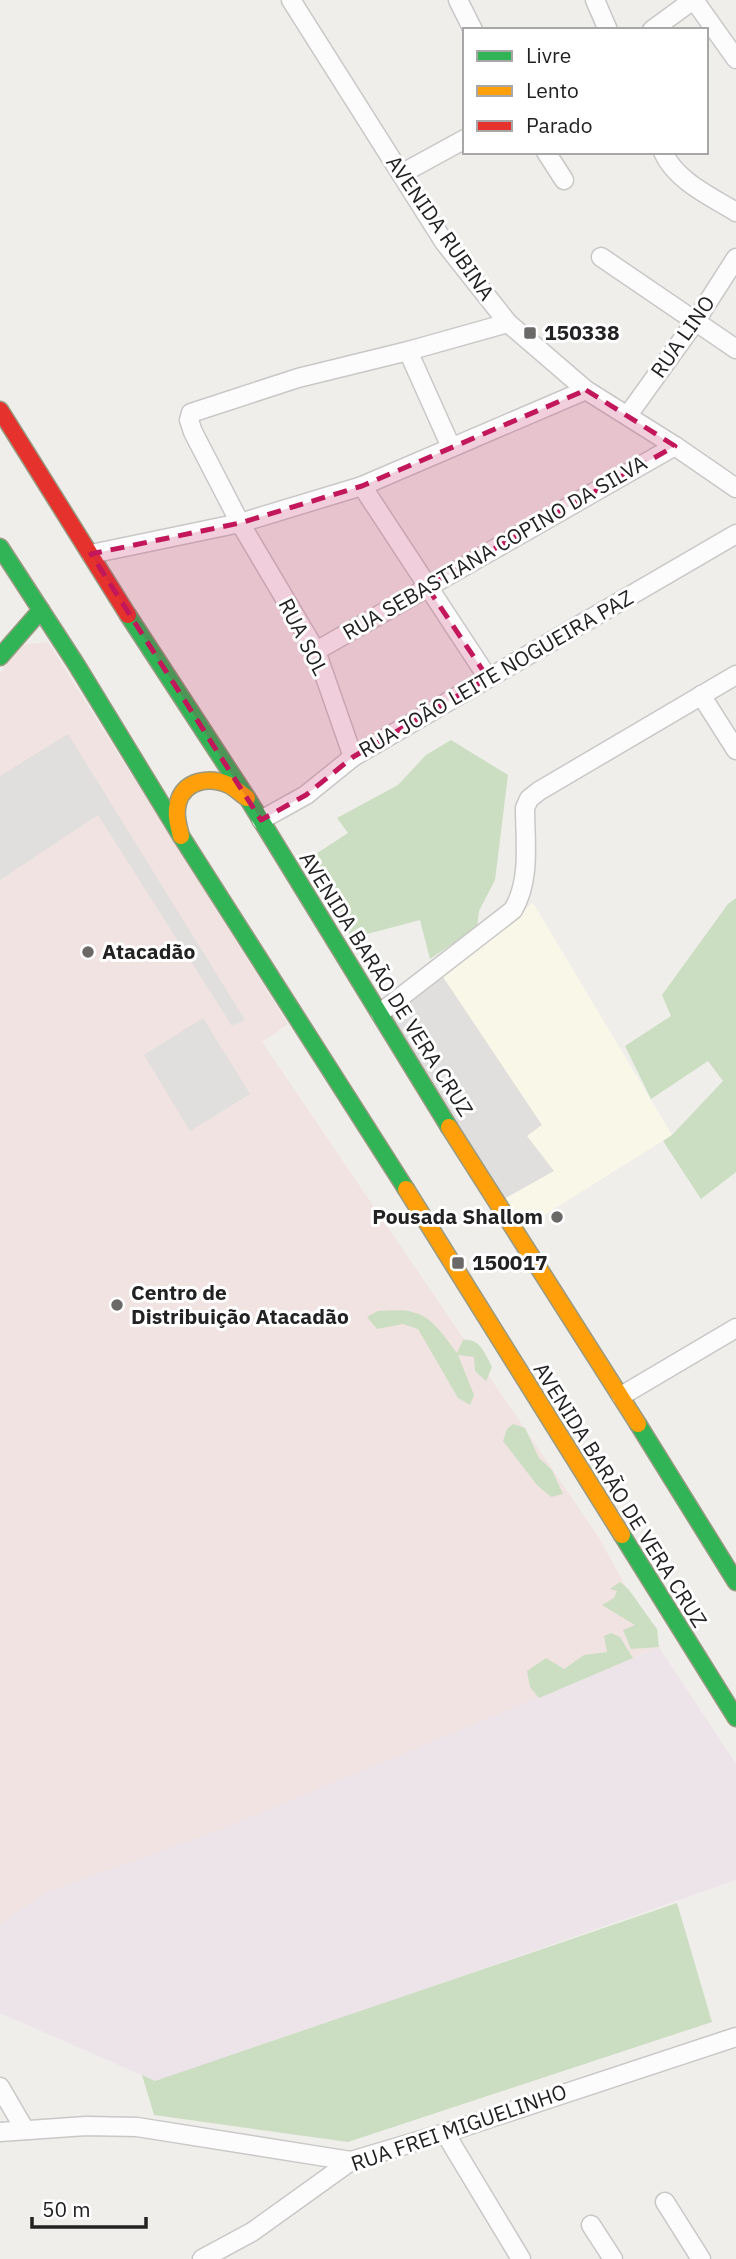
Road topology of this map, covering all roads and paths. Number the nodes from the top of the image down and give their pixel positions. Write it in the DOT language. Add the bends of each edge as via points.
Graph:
graph roads {
  1 [pos="291,0"];
  2 [pos="458,0"];
  3 [pos="595,0"];
  4 [pos="694,0"];
  5 [pos="472,28"];
  6 [pos="607,28"];
  7 [pos="655,28"];
  8 [pos="736,58"];
  9 [pos="463,140"];
  10 [pos="547,154"];
  11 [pos="664,154"];
  12 [pos="401,174"];
  13 [pos="564,180"];
  14 [pos="736,212"];
  15 [pos="601,257"];
  16 [pos="736,258"];
  17 [pos="695,321"];
  18 [pos="508,323"];
  19 [pos="736,349"];
  20 [pos="408,351"];
  21 [pos="586,390"];
  22 [pos="0,410"];
  23 [pos="628,415"];
  24 [pos="675,446"];
  25 [pos="451,447"];
  26 [pos="362,486"];
  27 [pos="736,488"];
  28 [pos="240,523"];
  29 [pos="736,534"];
  30 [pos="0,547"];
  31 [pos="91,554"];
  32 [pos="427,587"];
  33 [pos="41,610"];
  34 [pos="316,651"];
  35 [pos="0,657"];
  36 [pos="736,675"];
  37 [pos="488,678"];
  38 [pos="701,695"];
  39 [pos="736,750"];
  40 [pos="353,757"];
  41 [pos="248,799"];
  42 [pos="261,820"];
  43 [pos="181,836"];
  44 [pos="380,1013"];
  45 [pos="736,1328"];
  46 [pos="621,1396"];
  47 [pos="736,1582"];
  48 [pos="736,1718"];
  49 [pos="736,2038"];
  50 [pos="0,2087"];
  51 [pos="25,2130"];
  52 [pos="0,2132"];
  53 [pos="445,2133"];
  54 [pos="351,2161"];
  55 [pos="665,2202"];
  56 [pos="592,2225"];
  57 [pos="202,2259"];
  58 [pos="521,2259"];
  59 [pos="613,2259"];
  60 [pos="701,2259"];
  1 -- 12 [label="street, AVENIDA RUBINA"];
  2 -- 5 [label="street"];
  3 -- 6 [label="street"];
  4 -- 7 [label="street"];
  4 -- 8 [label="street"];
  9 -- 12 [label="street"];
  10 -- 13 [label="street"];
  11 -- 14 [label="street" via="683,178"];
  12 -- 18 [label="street, AVENIDA RUBINA" via="444,242"];
  15 -- 17 [label="street"];
  16 -- 17 [label="street, RUA LINO"];
  17 -- 19 [label="street"];
  17 -- 23 [label="street, RUA LINO"];
  18 -- 20 [label="street"];
  18 -- 21 [label="street, AVENIDA RUBINA"];
  20 -- 25 [label="street"];
  20 -- 28 [label="street, RUA SOL" via="191,413 193,432"];
  21 -- 23 [label="street, AVENIDA RUBINA"];
  21 -- 25 [label="street"];
  22 -- 31 [label="main road, AVENIDA BARÃO DE VERA CRUZ"];
  23 -- 24 [label="street, AVENIDA RUBINA"];
  24 -- 27 [label="street, AVENIDA RUBINA"];
  24 -- 32 [label="street, RUA SEBASTIANA COPINO DA SILVA"];
  25 -- 26 [label="street"];
  26 -- 28 [label="street"];
  26 -- 32 [label="street"];
  28 -- 31 [label="street"];
  28 -- 34 [label="street, RUA SOL"];
  29 -- 37 [label="street, RUA JOÃO LEITE NOGUEIRA PAZ"];
  30 -- 33 [label="main road, AVENIDA BARÃO DE VERA CRUZ"];
  31 -- 41 [label="main road, AVENIDA BARÃO DE VERA CRUZ"];
  32 -- 34 [label="street, RUA SEBASTIANA COPINO DA SILVA"];
  32 -- 37 [label="street"];
  33 -- 35 [label="main road"];
  33 -- 43 [label="main road, AVENIDA BARÃO DE VERA CRUZ"];
  34 -- 40 [label="street, RUA SOL"];
  36 -- 38 [label="street"];
  37 -- 40 [label="street, RUA JOÃO LEITE NOGUEIRA PAZ"];
  38 -- 39 [label="street"];
  38 -- 44 [label="street" via="529,799 525,808 525,874 513,910"];
  40 -- 42 [label="street, RUA JOÃO LEITE NOGUEIRA PAZ" via="306,795"];
  41 -- 42 [label="main road, AVENIDA BARÃO DE VERA CRUZ"];
  41 -- 43 [label="main road" via="228,784 209,778 190,784 179,797"];
  42 -- 44 [label="main road, AVENIDA BARÃO DE VERA CRUZ"];
  43 -- 48 [label="main road, AVENIDA BARÃO DE VERA CRUZ"];
  44 -- 46 [label="main road, AVENIDA BARÃO DE VERA CRUZ"];
  45 -- 46 [label="street"];
  46 -- 47 [label="main road, AVENIDA BARÃO DE VERA CRUZ"];
  49 -- 53 [label="street, RUA FREI MIGUELINHO"];
  50 -- 51 [label="street"];
  51 -- 52 [label="street"];
  51 -- 54 [label="street" via="137,2127"];
  53 -- 54 [label="street, RUA FREI MIGUELINHO"];
  53 -- 58 [label="street"];
  54 -- 57 [label="street, RUA FREI MIGUELINHO" via="252,2232"];
  55 -- 60 [label="street"];
  56 -- 59 [label="street"];
}
